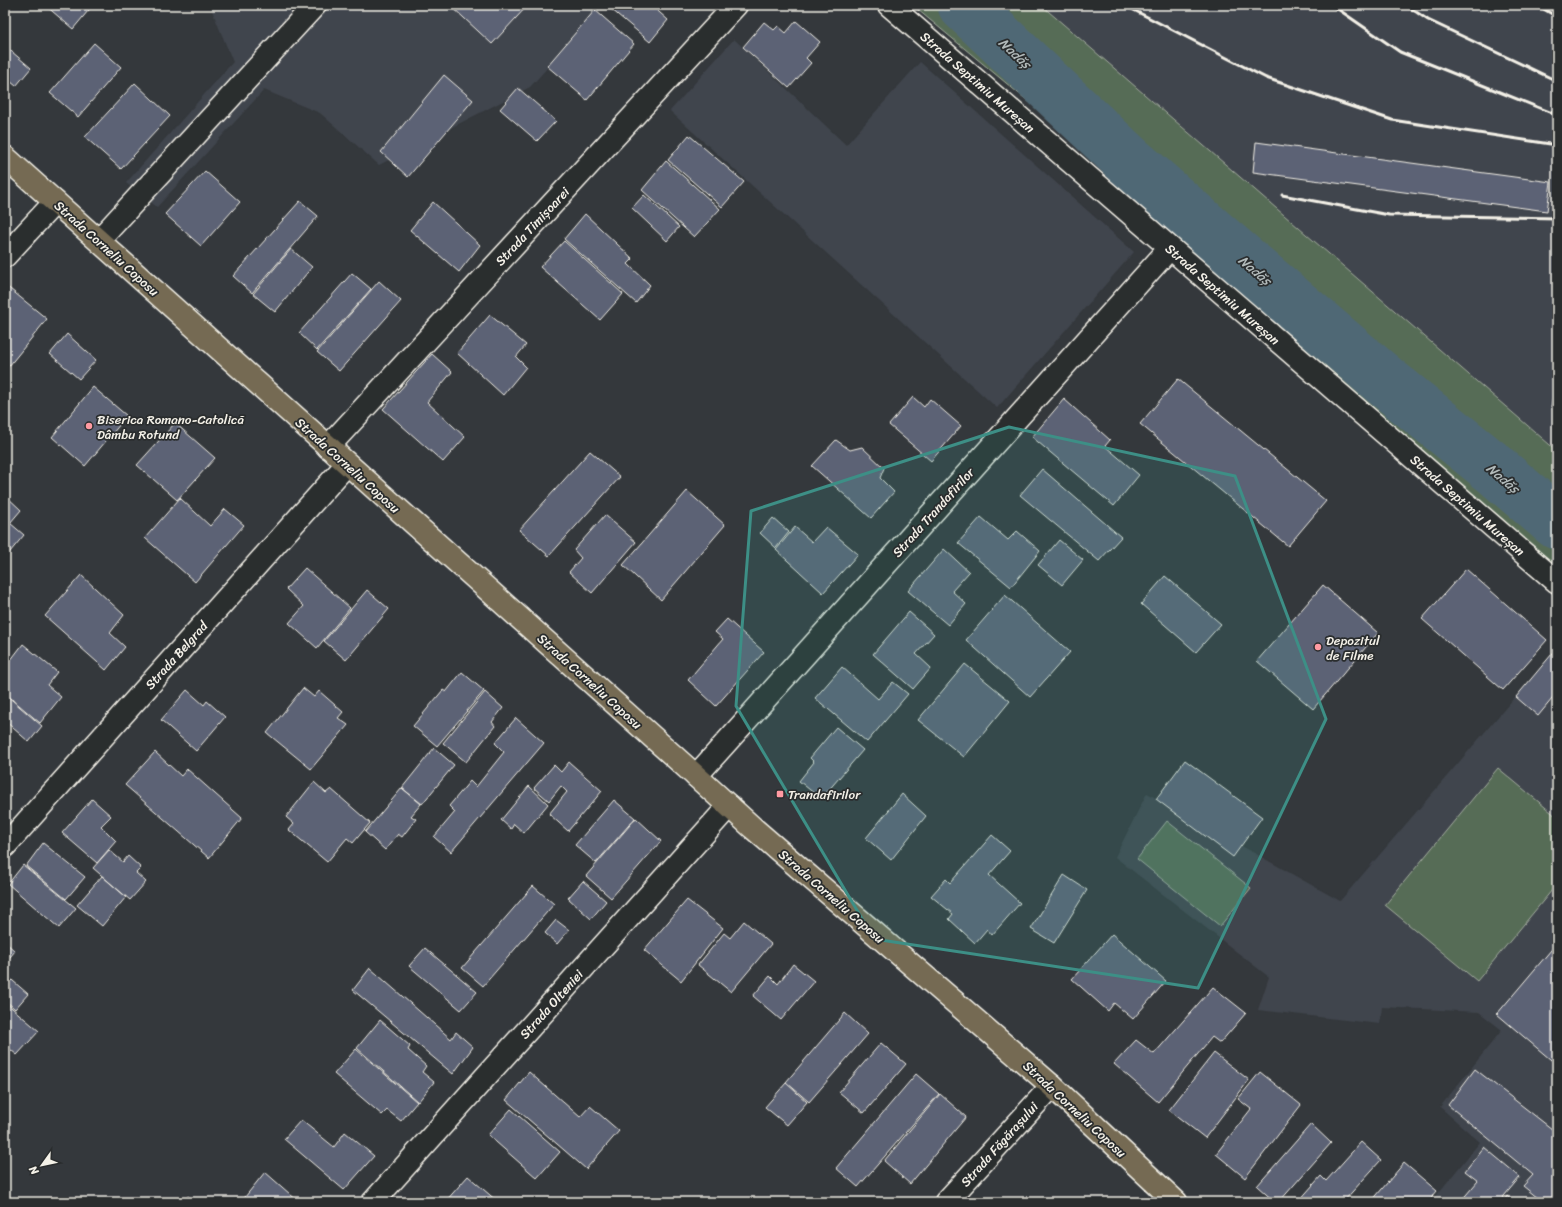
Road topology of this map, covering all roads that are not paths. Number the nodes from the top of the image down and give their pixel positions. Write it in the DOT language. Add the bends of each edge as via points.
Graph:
graph roads {
  1 [pos="315,5"];
  2 [pos="736,5"];
  3 [pos="889,5"];
  4 [pos="5,157"];
  5 [pos="55,202"];
  6 [pos="99,240"];
  7 [pos="1170,248"];
  8 [pos="5,256"];
  9 [pos="328,447"];
  10 [pos="347,464"];
  11 [pos="1557,582"];
  12 [pos="696,776"];
  13 [pos="729,806"];
  14 [pos="5,846"];
  15 [pos="1052,1086"];
  16 [pos="373,1202"];
  17 [pos="946,1202"];
  18 [pos="1176,1202"];
  1 -- 6 [label="street"];
  2 -- 9 [label="street, Strada Timișoarei"];
  3 -- 7 [label="street, Strada Septimiu Mureșan"];
  4 -- 5 [label="main road, Strada Corneliu Coposu"];
  5 -- 6 [label="main road, Strada Corneliu Coposu"];
  5 -- 8 [label="street"];
  6 -- 9 [label="main road, Strada Corneliu Coposu"];
  7 -- 11 [label="street, Strada Septimiu Mureșan"];
  7 -- 12 [label="street, Strada Trandafirilor"];
  9 -- 10 [label="main road, Strada Corneliu Coposu"];
  10 -- 12 [label="main road, Strada Corneliu Coposu"];
  10 -- 14 [label="street, Strada Belgrad"];
  12 -- 13 [label="main road, Strada Corneliu Coposu"];
  13 -- 15 [label="main road, Strada Corneliu Coposu"];
  13 -- 16 [label="street, Strada Olteniei"];
  15 -- 17 [label="street, Strada Făgărașului"];
  15 -- 18 [label="main road, Strada Corneliu Coposu"];
}
